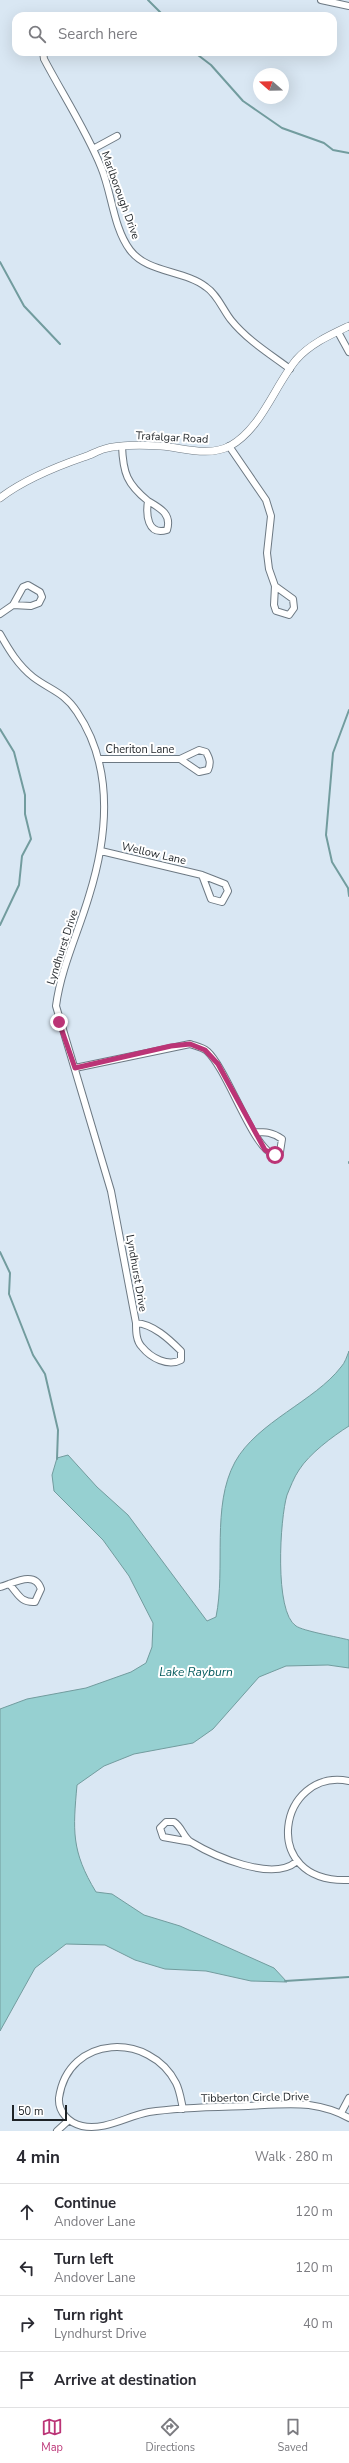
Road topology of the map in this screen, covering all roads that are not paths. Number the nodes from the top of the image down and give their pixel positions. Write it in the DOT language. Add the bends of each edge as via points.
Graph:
graph roads {
  1 [pos="321,0"];
  2 [pos="349,6"];
  3 [pos="44,56"];
  4 [pos="117,136"];
  5 [pos="93,149"];
  6 [pos="349,326"];
  7 [pos="338,332"];
  8 [pos="349,352"];
  9 [pos="290,369"];
  10 [pos="122,446"];
  11 [pos="229,446"];
  12 [pos="0,498"];
  13 [pos="148,501"];
  14 [pos="275,586"];
  15 [pos="13,605"];
  16 [pos="0,614"];
  17 [pos="0,634"];
  18 [pos="100,759"];
  19 [pos="180,759"];
  20 [pos="101,851"];
  21 [pos="202,875"];
  22 [pos="75,1068"];
  23 [pos="254,1132"];
  24 [pos="136,1323"];
  25 [pos="9,1584"];
  26 [pos="0,1587"];
  27 [pos="349,1781"];
  28 [pos="191,1842"];
  29 [pos="296,1862"];
  30 [pos="349,1880"];
  31 [pos="349,2098"];
  32 [pos="182,2109"];
  33 [pos="341,2113"];
  34 [pos="349,2118"];
  35 [pos="69,2120"];
  36 [pos="57,2131"];
  1 -- 2 [label="street"];
  3 -- 5 [label="street, Marlborough Drive"];
  4 -- 5 [label="street"];
  5 -- 9 [label="street, Marlborough Drive" via="130,250 147,264 189,277 207,287 236,325"];
  6 -- 7 [label="street, Trafalgar Road"];
  7 -- 8 [label="street"];
  7 -- 9 [label="street, Trafalgar Road" via="320,340 305,351"];
  9 -- 11 [label="street, Trafalgar Road" via="251,428"];
  10 -- 11 [label="street, Trafalgar Road" via="162,446 190,451 210,451"];
  10 -- 12 [label="street, Trafalgar Road" via="104,449 45,472"];
  10 -- 13 [label="street" via="126,476 133,488"];
  11 -- 14 [label="street" via="266,500 271,516 267,553"];
  13 -- 13 [label="street" via="149,525 155,530 167,530 169,523 163,509"];
  14 -- 14 [label="street" via="293,599 294,608 289,615 276,611"];
  15 -- 15 [label="street" via="31,606 39,603 42,597 40,592 28,585 23,587"];
  15 -- 16 [label="street"];
  17 -- 18 [label="street, Lyndhurst Drive" via="19,664 34,678 68,698"];
  18 -- 19 [label="street, Cheriton Lane"];
  18 -- 20 [label="street, Lyndhurst Drive" via="104,790"];
  19 -- 19 [label="street, Cheriton Lane" via="199,772 208,770 210,765 206,752 199,750"];
  20 -- 21 [label="street, Wellow Lane"];
  20 -- 22 [label="street, Lyndhurst Drive" via="89,896 59,984 56,1006"];
  21 -- 21 [label="street, Wellow Lane" via="211,899 222,902 228,890 224,884"];
  22 -- 23 [label="street" via="190,1044 205,1050 218,1064"];
  22 -- 24 [label="street, Lyndhurst Drive" via="110,1191"];
  23 -- 23 [label="street" via="268,1131 282,1139 280,1152 270,1154"];
  24 -- 24 [label="street, Lyndhurst Drive" via="145,1324 172,1342 181,1350 181,1360 173,1364 164,1363 142,1347 137,1337"];
  25 -- 25 [label="street" via="19,1579 35,1580 40,1583 41,1589 35,1602 28,1602 22,1600"];
  25 -- 26 [label="street"];
  27 -- 29 [label="street" via="315,1784 292,1809 288,1831"];
  28 -- 28 [label="street" via="174,1822 166,1822 160,1828 163,1837"];
  28 -- 29 [label="street" via="240,1865 258,1870 286,1867"];
  29 -- 30 [label="street" via="322,1878"];
  31 -- 33 [label="street"];
  32 -- 33 [label="street, Tibberton Circle Drive" via="309,2105"];
  32 -- 35 [label="street, Tibberton Circle Drive" via="149,2112 99,2127 82,2126"];
  32 -- 35 [label="street" via="175,2081 164,2068 149,2056 130,2048 110,2047 92,2052 75,2063 63,2080 59,2100 62,2112"];
  33 -- 34 [label="street, Tibberton Circle Drive"];
  35 -- 36 [label="street"];
}
